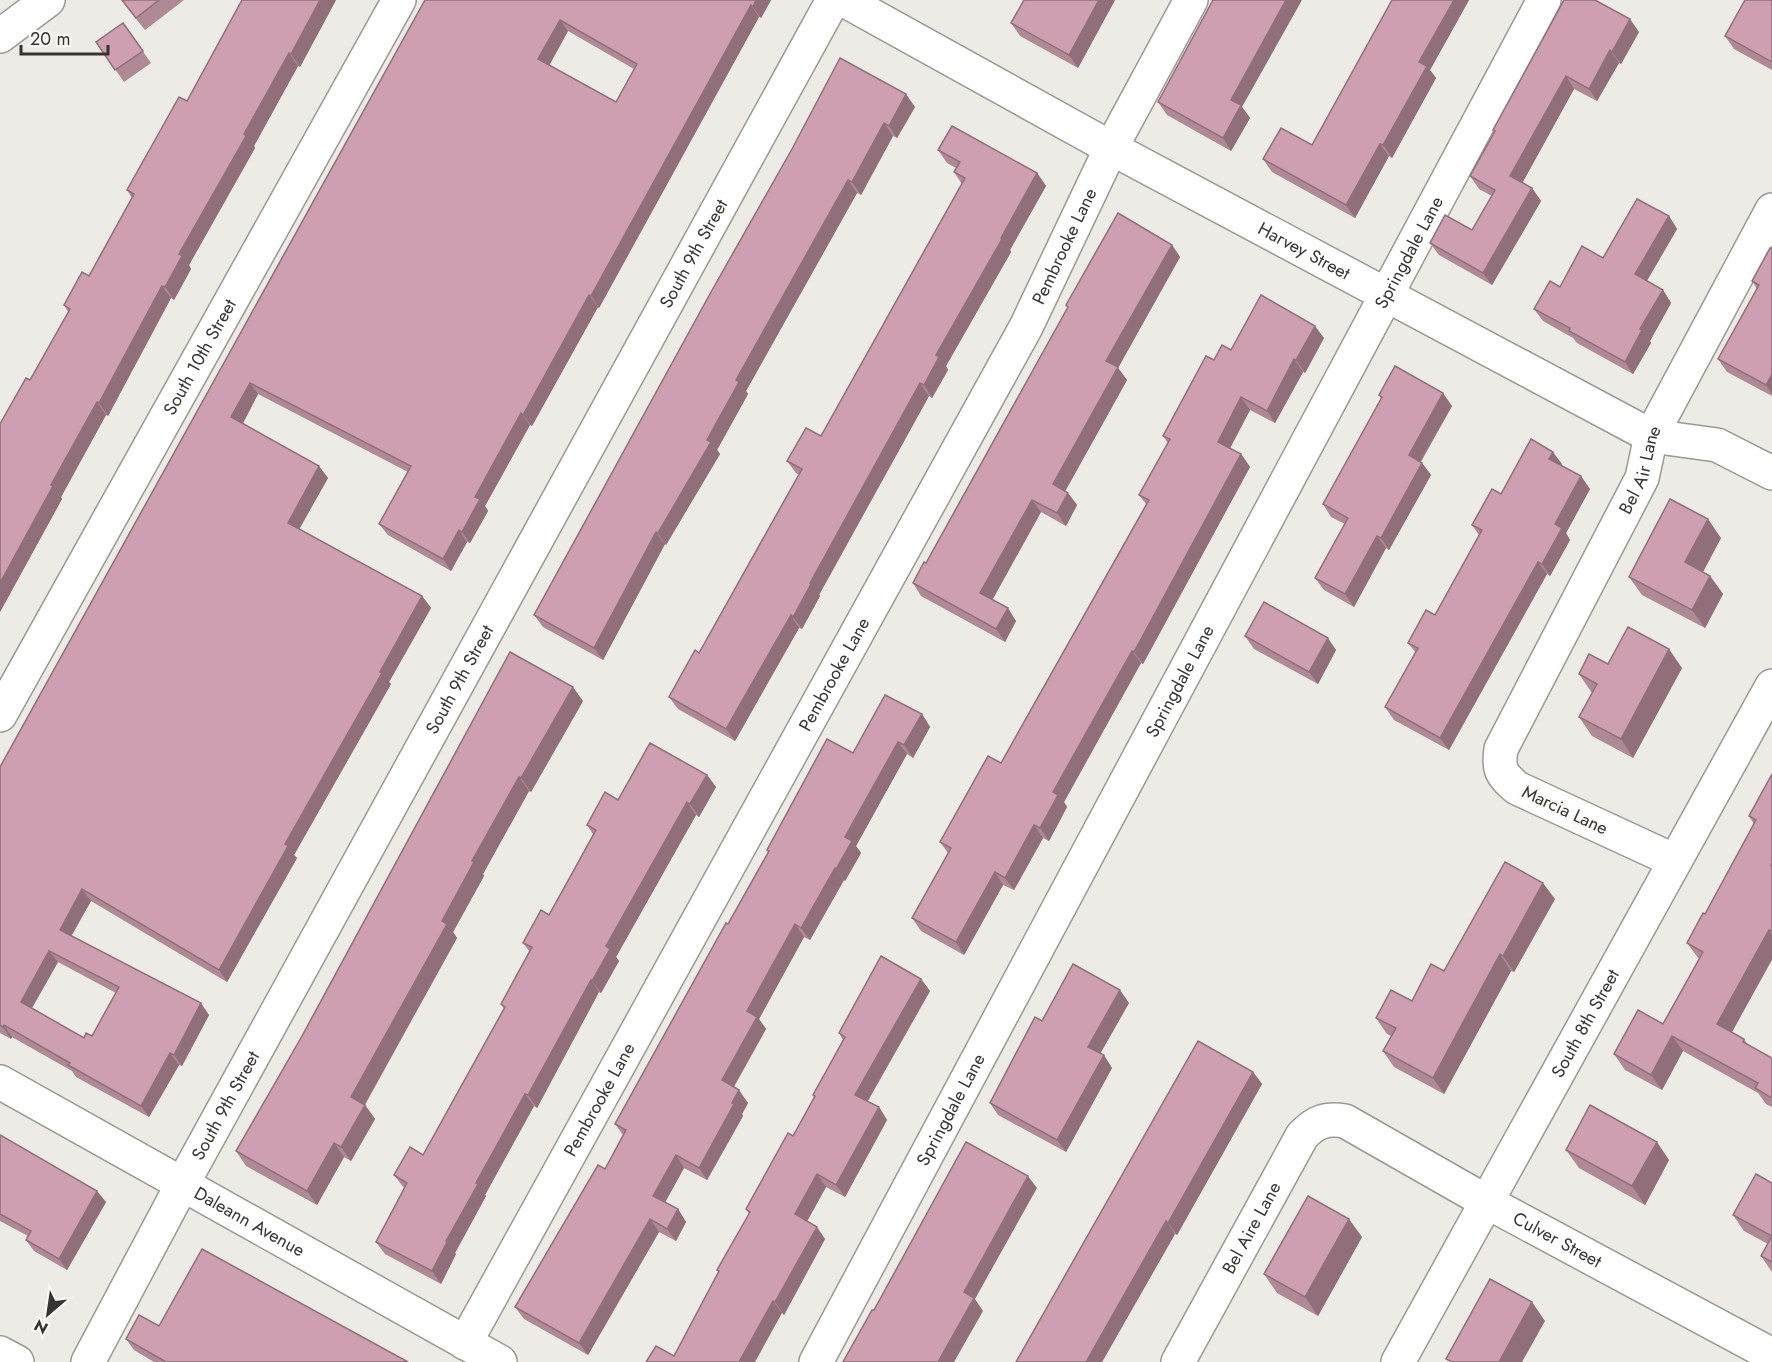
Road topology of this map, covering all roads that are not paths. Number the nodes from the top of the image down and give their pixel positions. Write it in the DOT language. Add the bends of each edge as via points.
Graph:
graph roads {
  1 [pos="48,0"];
  2 [pos="399,0"];
  3 [pos="833,0"];
  4 [pos="844,0"];
  5 [pos="1191,0"];
  6 [pos="1545,0"];
  7 [pos="0,36"];
  8 [pos="1111,148"];
  9 [pos="1772,210"];
  10 [pos="1388,296"];
  11 [pos="1651,436"];
  12 [pos="1772,473"];
  13 [pos="1772,686"];
  14 [pos="0,715"];
  15 [pos="1510,729"];
  16 [pos="1675,861"];
  17 [pos="0,1082"];
  18 [pos="1345,1121"];
  19 [pos="183,1183"];
  20 [pos="1487,1202"];
  21 [pos="465,1343"];
  22 [pos="0,1353"];
  23 [pos="1772,1355"];
  24 [pos="16,1362"];
  25 [pos="88,1362"];
  26 [pos="500,1362"];
  27 [pos="816,1362"];
  28 [pos="1178,1362"];
  29 [pos="1398,1362"];
  1 -- 7 [label="street"];
  2 -- 14 [label="street, South 10th Street"];
  3 -- 19 [label="street, South 9th Street"];
  4 -- 8 [label="street, Harvey Street"];
  5 -- 8 [label="street, Pembrooke Lane"];
  6 -- 10 [label="street, Springdale Lane"];
  8 -- 10 [label="street, Harvey Street"];
  8 -- 21 [label="street, Pembrooke Lane" via="1026,327"];
  9 -- 11 [label="street, Bel Air Lane"];
  10 -- 11 [label="street, Harvey Street"];
  10 -- 27 [label="street, Springdale Lane"];
  11 -- 12 [label="street, Harvey Street" via="1717,445"];
  11 -- 15 [label="street, Bel Air Lane" via="1642,478"];
  13 -- 16 [label="street, South 8th Street"];
  15 -- 16 [label="street, Marcia Lane" via="1499,762 1501,771 1517,788"];
  16 -- 20 [label="street, South 8th Street"];
  17 -- 19 [label="street, Daleann Avenue"];
  18 -- 20 [label="street, Culver Street"];
  18 -- 28 [label="street, Bel Aire Lane" via="1322,1120 1302,1136"];
  19 -- 21 [label="street, Daleann Avenue"];
  19 -- 25 [label="street, South 9th Street"];
  20 -- 23 [label="street, Culver Street"];
  20 -- 29 [label="street, South 8th Street"];
  21 -- 26 [label="street, Daleann Avenue"];
  22 -- 24 [label="street"];
}
